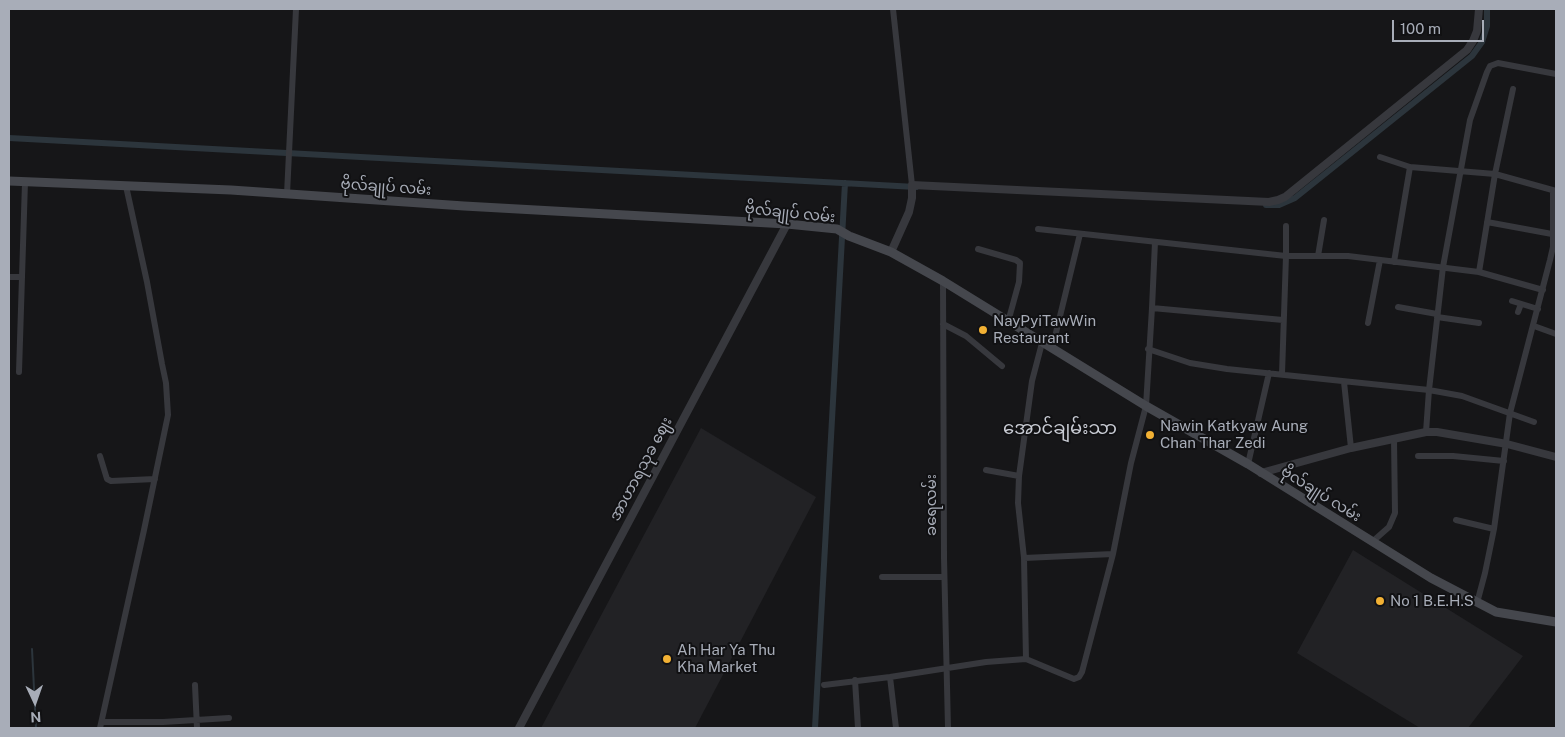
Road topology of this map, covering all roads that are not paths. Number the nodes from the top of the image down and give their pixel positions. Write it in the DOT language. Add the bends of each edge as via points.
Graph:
graph roads {
  1 [pos="296,9"];
  2 [pos="893,9"];
  3 [pos="1479,9"];
  4 [pos="1556,74"];
  5 [pos="1513,89"];
  6 [pos="1380,157"];
  7 [pos="1410,167"];
  8 [pos="1461,172"];
  9 [pos="1495,174"];
  10 [pos="9,181"];
  11 [pos="25,182"];
  12 [pos="126,186"];
  13 [pos="913,187"];
  14 [pos="1555,192"];
  15 [pos="287,194"];
  16 [pos="1324,220"];
  17 [pos="1487,222"];
  18 [pos="787,224"];
  19 [pos="1286,226"];
  20 [pos="1038,229"];
  21 [pos="1080,234"];
  22 [pos="1552,234"];
  23 [pos="1155,242"];
  24 [pos="978,249"];
  25 [pos="891,252"];
  26 [pos="1286,256"];
  27 [pos="1318,256"];
  28 [pos="1380,260"];
  29 [pos="1394,262"];
  30 [pos="1443,268"];
  31 [pos="1479,272"];
  32 [pos="9,277"];
  33 [pos="22,277"];
  34 [pos="942,281"];
  35 [pos="1543,290"];
  36 [pos="1512,301"];
  37 [pos="1521,304"];
  38 [pos="1398,307"];
  39 [pos="1152,308"];
  40 [pos="1538,309"];
  41 [pos="1518,312"];
  42 [pos="1437,315"];
  43 [pos="1283,320"];
  44 [pos="1008,322"];
  45 [pos="1368,323"];
  46 [pos="1479,323"];
  47 [pos="943,324"];
  48 [pos="1534,326"];
  49 [pos="1556,334"];
  50 [pos="1042,343"];
  51 [pos="1052,349"];
  52 [pos="1148,349"];
  53 [pos="1002,366"];
  54 [pos="19,372"];
  55 [pos="1269,373"];
  56 [pos="1282,374"];
  57 [pos="1344,382"];
  58 [pos="1429,390"];
  59 [pos="1146,406"];
  60 [pos="1510,413"];
  61 [pos="1534,422"];
  62 [pos="1426,432"];
  63 [pos="1394,439"];
  64 [pos="1507,444"];
  65 [pos="1351,448"];
  66 [pos="100,456"];
  67 [pos="1418,456"];
  68 [pos="1556,457"];
  69 [pos="1504,461"];
  70 [pos="1248,464"];
  71 [pos="986,470"];
  72 [pos="1261,473"];
  73 [pos="1019,476"];
  74 [pos="155,479"];
  75 [pos="1456,520"];
  76 [pos="1494,529"];
  77 [pos="1372,542"];
  78 [pos="1113,554"];
  79 [pos="1024,558"];
  80 [pos="882,577"];
  81 [pos="944,577"];
  82 [pos="1477,603"];
  83 [pos="1556,622"];
  84 [pos="1026,659"];
  85 [pos="945,669"];
  86 [pos="890,677"];
  87 [pos="855,680"];
  88 [pos="824,685"];
  89 [pos="195,686"];
  90 [pos="229,718"];
  91 [pos="197,720"];
  92 [pos="101,725"];
  93 [pos="129,725"];
  94 [pos="198,728"];
  95 [pos="519,728"];
  96 [pos="858,728"];
  97 [pos="896,728"];
  98 [pos="948,728"];
  1 -- 15 [label="street"];
  2 -- 13 [label="street"];
  3 -- 13 [label="street" via="1476,31 1467,50 1286,197 1278,200"];
  4 -- 8 [label="street" via="1498,63 1490,66 1470,120"];
  5 -- 9 [label="street"];
  6 -- 7 [label="street"];
  7 -- 8 [label="street"];
  7 -- 29 [label="street"];
  8 -- 9 [label="street"];
  8 -- 30 [label="street"];
  9 -- 14 [label="street"];
  9 -- 17 [label="street"];
  10 -- 11 [label="main road, ဗိုလ်ချုပ် လမ်း"];
  11 -- 12 [label="main road, ဗိုလ်ချုပ် လမ်း"];
  11 -- 33 [label="street"];
  12 -- 15 [label="main road, ဗိုလ်ချုပ် လမ်း"];
  12 -- 74 [label="street" via="166,383 167,425"];
  13 -- 25 [label="street" via="909,212"];
  14 -- 22 [label="street"];
  15 -- 18 [label="main road, ဗိုလ်ချုပ် လမ်း"];
  16 -- 27 [label="street"];
  17 -- 22 [label="street"];
  17 -- 31 [label="street"];
  18 -- 25 [label="main road, ဗိုလ်ချုပ် လမ်း" via="837,229"];
  18 -- 95 [label="street, အာဟာရသုခ ဈေး"];
  19 -- 26 [label="street"];
  20 -- 21 [label="street"];
  21 -- 23 [label="street"];
  21 -- 51 [label="street"];
  22 -- 35 [label="street" via="1553,248"];
  23 -- 26 [label="street"];
  23 -- 39 [label="street"];
  24 -- 44 [label="street" via="1020,263 1020,282"];
  25 -- 34 [label="main road, ဗိုလ်ချုပ် လမ်း"];
  26 -- 27 [label="street"];
  26 -- 43 [label="street"];
  27 -- 28 [label="street"];
  28 -- 29 [label="street"];
  28 -- 45 [label="street"];
  29 -- 30 [label="street"];
  30 -- 31 [label="street"];
  30 -- 42 [label="street"];
  31 -- 35 [label="street"];
  32 -- 33 [label="street"];
  33 -- 54 [label="street"];
  34 -- 44 [label="main road, ဗိုလ်ချုပ် လမ်း"];
  34 -- 47 [label="street, ခရေလမ်း"];
  35 -- 40 [label="street"];
  36 -- 37 [label="street"];
  37 -- 40 [label="street"];
  37 -- 41 [label="street"];
  38 -- 42 [label="street"];
  39 -- 43 [label="street"];
  39 -- 52 [label="street"];
  40 -- 48 [label="street"];
  42 -- 46 [label="street"];
  42 -- 58 [label="street"];
  43 -- 56 [label="street"];
  44 -- 50 [label="main road, ဗိုလ်ချုပ် လမ်း"];
  47 -- 53 [label="street" via="966,336"];
  47 -- 81 [label="street, ခရေလမ်း"];
  48 -- 49 [label="street"];
  48 -- 60 [label="street"];
  50 -- 51 [label="main road, ဗိုလ်ချုပ် လမ်း"];
  50 -- 73 [label="street" via="1032,380"];
  51 -- 59 [label="main road, ဗိုလ်ချုပ် လမ်း"];
  52 -- 55 [label="street" via="1190,363"];
  52 -- 59 [label="street"];
  55 -- 56 [label="street"];
  55 -- 70 [label="street"];
  56 -- 57 [label="street"];
  57 -- 58 [label="street"];
  57 -- 65 [label="street"];
  58 -- 60 [label="street" via="1462,396"];
  58 -- 62 [label="street"];
  59 -- 70 [label="main road, ဗိုလ်ချုပ် လမ်း"];
  59 -- 78 [label="street"];
  60 -- 61 [label="street"];
  60 -- 64 [label="street"];
  62 -- 63 [label="street"];
  62 -- 64 [label="street"];
  63 -- 65 [label="street"];
  63 -- 77 [label="street" via="1395,513 1389,527"];
  64 -- 68 [label="street"];
  64 -- 69 [label="street"];
  65 -- 72 [label="street"];
  66 -- 74 [label="street" via="107,479"];
  67 -- 69 [label="street"];
  69 -- 76 [label="street"];
  70 -- 72 [label="main road, ဗိုလ်ချုပ် လမ်း"];
  71 -- 73 [label="street"];
  72 -- 77 [label="main road, ဗိုလ်ချုပ် လမ်း"];
  73 -- 79 [label="street" via="1018,503"];
  74 -- 92 [label="street"];
  75 -- 76 [label="street"];
  76 -- 82 [label="street"];
  77 -- 82 [label="main road, ဗိုလ်ချုပ် လမ်း"];
  78 -- 79 [label="street"];
  78 -- 84 [label="street" via="1079,677 1074,678"];
  79 -- 84 [label="street"];
  80 -- 81 [label="street"];
  81 -- 85 [label="street, ခရေလမ်း"];
  82 -- 83 [label="main road, ဗိုလ်ချုပ် လမ်း" via="1496,612"];
  84 -- 85 [label="street"];
  85 -- 86 [label="street"];
  85 -- 98 [label="street, ခရေလမ်း"];
  86 -- 87 [label="street"];
  86 -- 97 [label="street"];
  87 -- 88 [label="street"];
  87 -- 96 [label="street"];
  89 -- 91 [label="street"];
  90 -- 91 [label="street"];
  91 -- 93 [label="street"];
  91 -- 94 [label="street"];
  92 -- 93 [label="street"];
}
